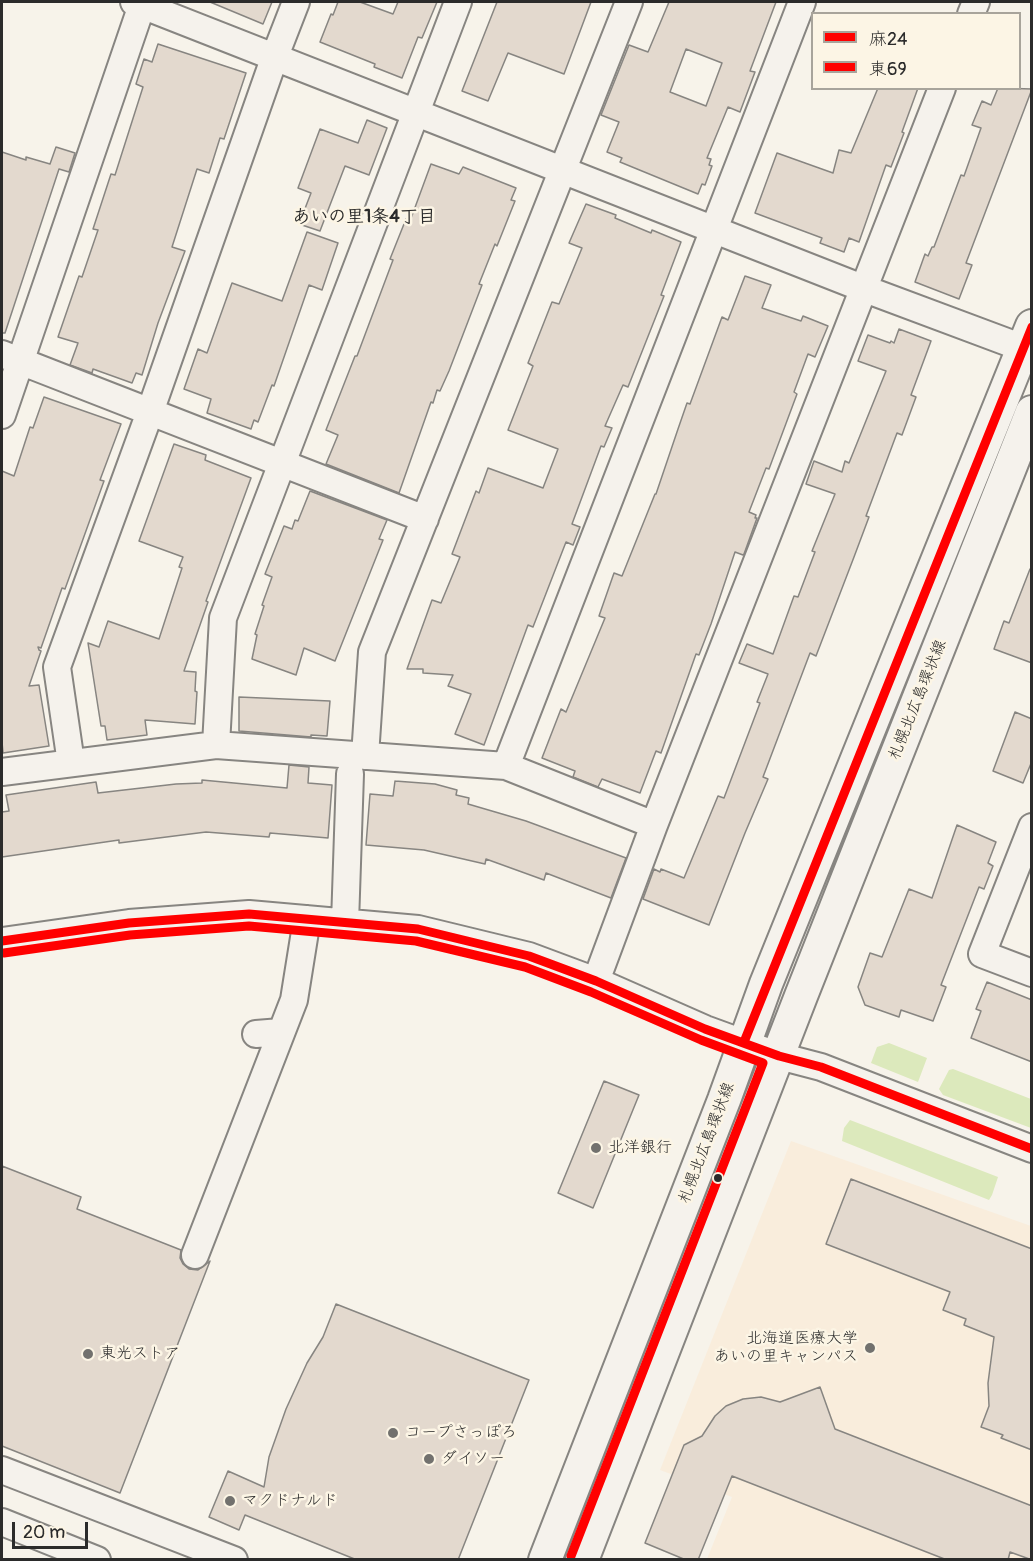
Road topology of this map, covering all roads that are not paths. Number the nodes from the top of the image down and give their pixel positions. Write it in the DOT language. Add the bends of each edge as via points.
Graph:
graph roads {
  1 [pos="140,2"];
  2 [pos="296,2"];
  3 [pos="458,2"];
  4 [pos="629,2"];
  5 [pos="802,2"];
  6 [pos="275,56"];
  7 [pos="941,90"];
  8 [pos="415,112"];
  9 [pos="564,170"];
  10 [pos="713,229"];
  11 [pos="865,290"];
  12 [pos="1027,337"];
  13 [pos="11,358"];
  14 [pos="150,412"];
  15 [pos="1032,412"];
  16 [pos="2,415"];
  17 [pos="284,464"];
  18 [pos="424,519"];
  19 [pos="216,745"];
  20 [pos="71,764"];
  21 [pos="358,765"];
  22 [pos="506,766"];
  23 [pos="2,772"];
  24 [pos="654,825"];
  25 [pos="1032,827"];
  26 [pos="307,919"];
  27 [pos="345,923"];
  28 [pos="2,941"];
  29 [pos="1032,973"];
  30 [pos="596,981"];
  31 [pos="281,1032"];
  32 [pos="256,1034"];
  33 [pos="744,1042"];
  34 [pos="779,1056"];
  35 [pos="1032,1149"];
  36 [pos="195,1255"];
  37 [pos="2,1470"];
  38 [pos="2,1522"];
  39 [pos="98,1560"];
  40 [pos="234,1560"];
  41 [pos="545,1560"];
  42 [pos="582,1560"];
  1 -- 6 [label="street"];
  1 -- 13 [label="street"];
  2 -- 6 [label="street"];
  3 -- 8 [label="street"];
  4 -- 9 [label="street"];
  5 -- 10 [label="street"];
  6 -- 8 [label="street"];
  6 -- 14 [label="street"];
  7 -- 11 [label="street"];
  8 -- 9 [label="street"];
  8 -- 17 [label="street"];
  9 -- 10 [label="street"];
  9 -- 18 [label="street"];
  10 -- 11 [label="street"];
  10 -- 22 [label="street"];
  11 -- 12 [label="street"];
  11 -- 24 [label="street"];
  12 -- 33 [label="main road, 札幌北広島環状線"];
  13 -- 14 [label="street"];
  13 -- 16 [label="street"];
  14 -- 17 [label="street"];
  14 -- 20 [label="street" via="57,667"];
  15 -- 34 [label="main road, 札幌北広島環状線"];
  17 -- 18 [label="street"];
  17 -- 19 [label="street" via="224,618"];
  18 -- 21 [label="street" via="372,652"];
  19 -- 20 [label="street"];
  19 -- 21 [label="street"];
  20 -- 23 [label="street"];
  21 -- 22 [label="street"];
  21 -- 27 [label="street"];
  22 -- 24 [label="street"];
  24 -- 30 [label="street"];
  25 -- 29 [label="street" via="982,954"];
  26 -- 27 [label="street"];
  26 -- 28 [label="street" via="249,914 141,922"];
  26 -- 31 [label="street" via="294,1000"];
  27 -- 30 [label="street" via="418,929 529,956"];
  30 -- 33 [label="street"];
  31 -- 32 [label="street"];
  31 -- 36 [label="street"];
  33 -- 34 [label="street"];
  33 -- 41 [label="main road, 札幌北広島環状線"];
  34 -- 35 [label="street" via="821,1067"];
  34 -- 42 [label="main road, 札幌北広島環状線"];
  37 -- 40 [label="street"];
  38 -- 39 [label="street"];
}
